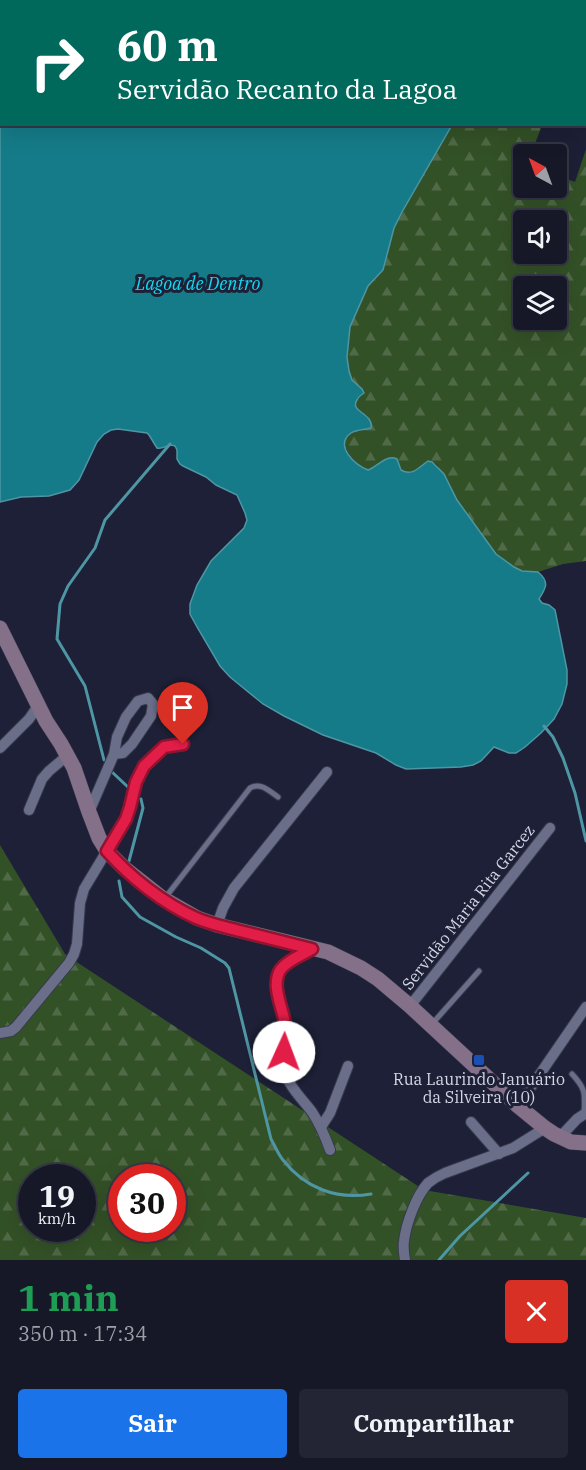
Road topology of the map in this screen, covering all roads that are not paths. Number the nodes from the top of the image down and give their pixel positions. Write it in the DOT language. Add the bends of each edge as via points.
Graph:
graph roads {
  1 [pos="0,628"];
  2 [pos="38,706"];
  3 [pos="183,744"];
  4 [pos="0,748"];
  5 [pos="114,754"];
  6 [pos="68,755"];
  7 [pos="327,772"];
  8 [pos="278,797"];
  9 [pos="29,810"];
  10 [pos="88,812"];
  11 [pos="550,828"];
  12 [pos="107,851"];
  13 [pos="164,899"];
  14 [pos="217,925"];
  15 [pos="312,949"];
  16 [pos="479,971"];
  17 [pos="410,1006"];
  18 [pos="586,1007"];
  19 [pos="431,1025"];
  20 [pos="0,1033"];
  21 [pos="348,1066"];
  22 [pos="572,1074"];
  23 [pos="518,1107"];
  24 [pos="585,1113"];
  25 [pos="471,1122"];
  26 [pos="321,1127"];
  27 [pos="544,1128"];
  28 [pos="560,1137"];
  29 [pos="586,1143"];
  30 [pos="330,1150"];
  31 [pos="499,1154"];
  32 [pos="405,1260"];
  1 -- 2 [label="main road"];
  2 -- 4 [label="street"];
  2 -- 6 [label="main road"];
  3 -- 12 [label="street" via="164,747 144,766 126,819"];
  5 -- 5 [label="street" via="126,717 138,701 148,698 153,704 151,716 132,744 123,753"];
  5 -- 10 [label="street"];
  6 -- 9 [label="street" via="42,779"];
  6 -- 10 [label="main road"];
  7 -- 14 [label="street" via="234,888"];
  8 -- 13 [label="lane" via="261,785 250,788"];
  10 -- 12 [label="main road"];
  11 -- 17 [label="street, Servidão Maria Rita Garcez"];
  12 -- 13 [label="main road"];
  12 -- 20 [label="street" via="84,889 77,944 69,963 16,1027"];
  13 -- 14 [label="main road"];
  14 -- 15 [label="main road"];
  15 -- 17 [label="main road" via="361,968"];
  15 -- 26 [label="street" via="282,968 277,989 285,1023 286,1077"];
  16 -- 19 [label="lane"];
  17 -- 19 [label="main road"];
  18 -- 23 [label="street"];
  19 -- 23 [label="main road"];
  21 -- 26 [label="street"];
  22 -- 24 [label="lane" via="582,1084"];
  23 -- 27 [label="main road"];
  24 -- 28 [label="street"];
  25 -- 31 [label="street"];
  26 -- 30 [label="street"];
  27 -- 28 [label="main road"];
  27 -- 31 [label="street"];
  28 -- 29 [label="main road"];
  31 -- 32 [label="street" via="445,1173 428,1184 407,1227 403,1243"];
}
